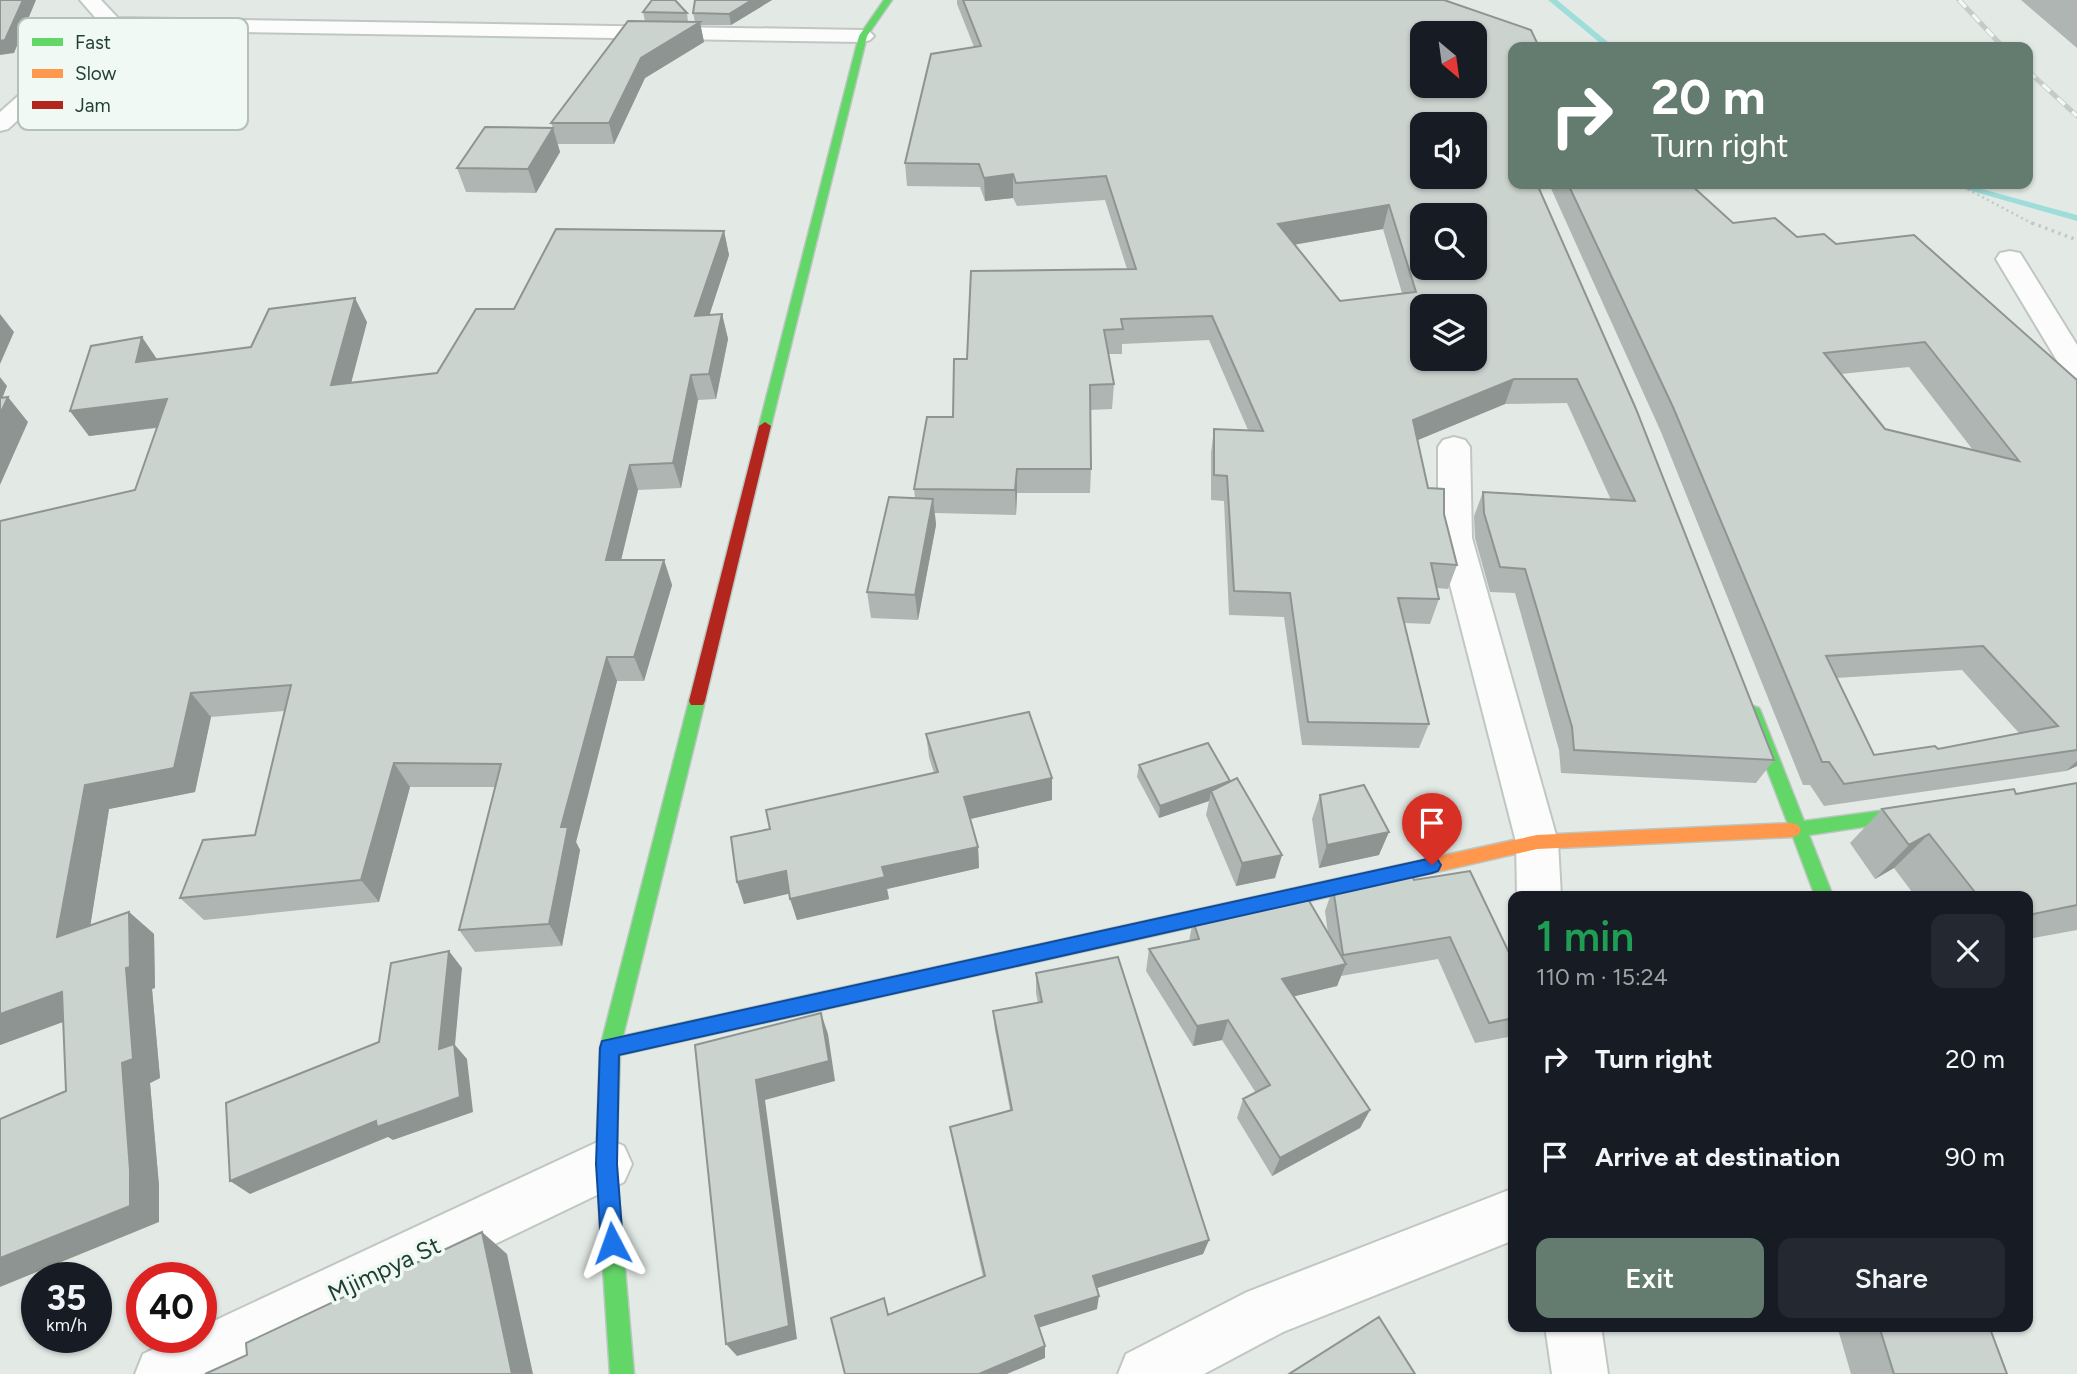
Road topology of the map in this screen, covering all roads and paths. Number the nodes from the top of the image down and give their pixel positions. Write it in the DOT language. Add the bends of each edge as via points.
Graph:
graph roads {
  1 [pos="90,0"];
  2 [pos="888,0"];
  3 [pos="106,18"];
  4 [pos="248,26"];
  5 [pos="863,36"];
  6 [pos="18,106"];
  7 [pos="3,119"];
  8 [pos="1967,189"];
  9 [pos="2077,240"];
  10 [pos="2010,259"];
  11 [pos="2077,369"];
  12 [pos="1454,447"];
  13 [pos="1749,702"];
  14 [pos="1945,809"];
  15 [pos="1800,830"];
  16 [pos="1537,842"];
  17 [pos="1539,891"];
  18 [pos="1822,891"];
  19 [pos="610,1048"];
  20 [pos="606,1164"];
  21 [pos="1508,1216"];
  22 [pos="1574,1332"];
  23 [pos="163,1374"];
  24 [pos="622,1374"];
  25 [pos="1146,1374"];
  26 [pos="1580,1374"];
  1 -- 3 [label="street"];
  2 -- 5 [label="street"];
  4 -- 5 [label="street"];
  5 -- 19 [label="street"];
  6 -- 7 [label="street"];
  8 -- 9 [label="path" via="2039,227"];
  10 -- 11 [label="street"];
  12 -- 16 [label="street" via="1455,538"];
  13 -- 15 [label="street"];
  14 -- 15 [label="street"];
  15 -- 16 [label="street"];
  15 -- 18 [label="street"];
  16 -- 17 [label="street"];
  16 -- 19 [label="street"];
  19 -- 20 [label="street"];
  20 -- 23 [label="street, Mjimpya St"];
  20 -- 24 [label="street"];
  21 -- 25 [label="street" via="1266,1311"];
  22 -- 26 [label="street"];
}
